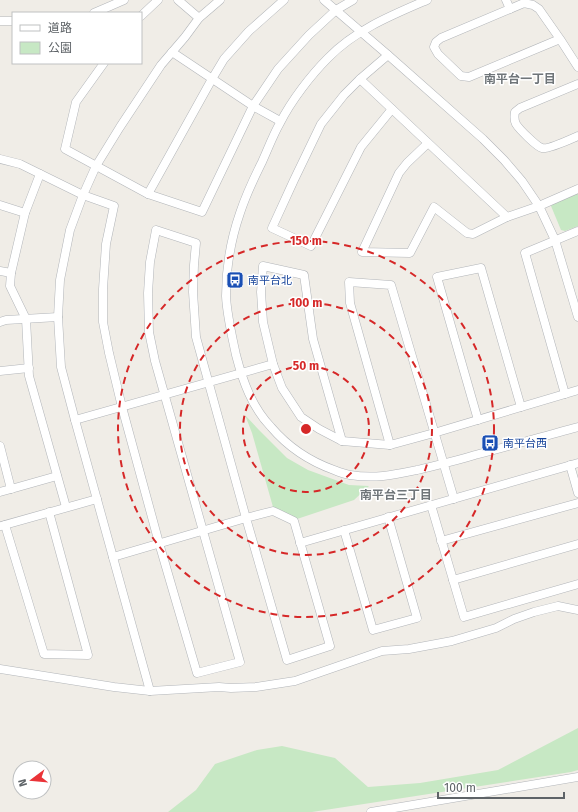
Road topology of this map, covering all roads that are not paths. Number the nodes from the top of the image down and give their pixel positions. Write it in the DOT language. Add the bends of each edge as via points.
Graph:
graph roads {
  1 [pos="124,0"];
  2 [pos="158,0"];
  3 [pos="178,0"];
  4 [pos="220,0"];
  5 [pos="284,0"];
  6 [pos="324,0"];
  7 [pos="353,0"];
  8 [pos="426,0"];
  9 [pos="506,0"];
  10 [pos="510,9"];
  11 [pos="336,10"];
  12 [pos="96,12"];
  13 [pos="142,15"];
  14 [pos="199,18"];
  15 [pos="0,21"];
  16 [pos="12,22"];
  17 [pos="360,32"];
  18 [pos="560,39"];
  19 [pos="172,52"];
  20 [pos="388,55"];
  21 [pos="103,64"];
  22 [pos="578,67"];
  23 [pos="212,79"];
  24 [pos="360,79"];
  25 [pos="578,84"];
  26 [pos="253,106"];
  27 [pos="392,109"];
  28 [pos="280,122"];
  29 [pos="578,136"];
  30 [pos="428,143"];
  31 [pos="0,159"];
  32 [pos="96,166"];
  33 [pos="40,174"];
  34 [pos="578,189"];
  35 [pos="83,194"];
  36 [pos="148,194"];
  37 [pos="0,205"];
  38 [pos="539,206"];
  39 [pos="24,213"];
  40 [pos="507,217"];
  41 [pos="578,231"];
  42 [pos="555,240"];
  43 [pos="0,272"];
  44 [pos="11,273"];
  45 [pos="58,317"];
  46 [pos="578,317"];
  47 [pos="26,319"];
  48 [pos="0,322"];
  49 [pos="273,364"];
  50 [pos="29,368"];
  51 [pos="0,370"];
  52 [pos="240,372"];
  53 [pos="209,382"];
  54 [pos="578,390"];
  55 [pos="165,394"];
  56 [pos="565,394"];
  57 [pos="122,407"];
  58 [pos="521,407"];
  59 [pos="75,420"];
  60 [pos="478,420"];
  61 [pos="578,427"];
  62 [pos="434,433"];
  63 [pos="342,441"];
  64 [pos="390,445"];
  65 [pos="0,446"];
  66 [pos="444,464"];
  67 [pos="574,464"];
  68 [pos="57,476"];
  69 [pos="11,489"];
  70 [pos="0,492"];
  71 [pos="578,493"];
  72 [pos="454,498"];
  73 [pos="97,499"];
  74 [pos="578,503"];
  75 [pos="430,505"];
  76 [pos="66,507"];
  77 [pos="49,512"];
  78 [pos="246,518"];
  79 [pos="388,518"];
  80 [pos="2,525"];
  81 [pos="344,530"];
  82 [pos="203,531"];
  83 [pos="441,540"];
  84 [pos="300,543"];
  85 [pos="160,544"];
  86 [pos="578,544"];
  87 [pos="113,557"];
  88 [pos="453,580"];
  89 [pos="578,584"];
  90 [pos="578,610"];
  91 [pos="0,669"];
  92 [pos="150,691"];
  93 [pos="578,777"];
  94 [pos="371,812"];
  1 -- 12 [label="street"];
  2 -- 13 [label="street"];
  3 -- 14 [label="street"];
  4 -- 14 [label="street"];
  5 -- 23 [label="street" via="249,31 224,59"];
  6 -- 11 [label="street"];
  7 -- 11 [label="street"];
  8 -- 17 [label="street"];
  9 -- 10 [label="street"];
  10 -- 18 [label="street" via="524,3 533,5 539,9"];
  10 -- 18 [label="street" via="441,38 434,47 461,76 469,77"];
  11 -- 17 [label="street"];
  11 -- 26 [label="street" via="278,69"];
  14 -- 19 [label="street"];
  15 -- 16 [label="street"];
  17 -- 20 [label="street"];
  17 -- 28 [label="street" via="327,58"];
  18 -- 22 [label="street"];
  19 -- 23 [label="street"];
  19 -- 32 [label="street"];
  20 -- 24 [label="street"];
  20 -- 38 [label="street" via="504,160"];
  21 -- 32 [label="street" via="76,102 65,149"];
  23 -- 26 [label="street"];
  23 -- 36 [label="street"];
  24 -- 27 [label="street"];
  24 -- 27 [label="street" via="321,124 272,228 311,246 361,147"];
  25 -- 29 [label="street" via="520,108 515,112 514,118 517,125 542,148"];
  26 -- 28 [label="street"];
  26 -- 36 [label="street" via="202,212"];
  27 -- 30 [label="street"];
  28 -- 52 [label="street" via="240,212 230,253 226,296"];
  30 -- 40 [label="street"];
  30 -- 40 [label="street" via="399,173 362,252 410,253 434,207 467,233 473,234"];
  31 -- 33 [label="street" via="20,164"];
  32 -- 35 [label="street"];
  32 -- 36 [label="street"];
  33 -- 35 [label="street"];
  33 -- 39 [label="street"];
  34 -- 38 [label="street"];
  35 -- 45 [label="street" via="70,230 60,280"];
  35 -- 57 [label="street" via="114,206 106,244 103,322"];
  37 -- 39 [label="street"];
  38 -- 40 [label="street"];
  38 -- 42 [label="street"];
  39 -- 44 [label="street"];
  41 -- 42 [label="street"];
  42 -- 46 [label="street"];
  42 -- 56 [label="street" via="525,253"];
  43 -- 44 [label="street"];
  44 -- 47 [label="street" via="10,286"];
  45 -- 47 [label="street"];
  45 -- 59 [label="street" via="62,367"];
  47 -- 48 [label="street"];
  47 -- 50 [label="street"];
  49 -- 52 [label="street"];
  49 -- 63 [label="street" via="282,388 301,416"];
  49 -- 63 [label="street" via="263,322 263,266 304,275 313,339"];
  50 -- 51 [label="street"];
  50 -- 68 [label="street" via="29,376"];
  52 -- 53 [label="street"];
  52 -- 66 [label="street" via="254,404 265,421 296,451 312,461 347,475 380,477"];
  53 -- 55 [label="street"];
  53 -- 55 [label="street" via="196,337 193,292 196,243 156,230 150,262 149,332"];
  53 -- 78 [label="street"];
  54 -- 56 [label="street"];
  55 -- 57 [label="street"];
  55 -- 82 [label="street"];
  56 -- 58 [label="street"];
  57 -- 59 [label="street"];
  57 -- 85 [label="street"];
  58 -- 60 [label="street"];
  58 -- 60 [label="street" via="481,268 437,277"];
  59 -- 73 [label="street"];
  60 -- 62 [label="street"];
  61 -- 66 [label="street"];
  62 -- 64 [label="street"];
  62 -- 64 [label="street" via="391,285 349,282 350,303"];
  62 -- 66 [label="street"];
  63 -- 64 [label="street"];
  65 -- 69 [label="street"];
  66 -- 72 [label="street"];
  67 -- 71 [label="street"];
  67 -- 72 [label="street"];
  68 -- 69 [label="street"];
  68 -- 76 [label="street"];
  69 -- 70 [label="street"];
  72 -- 75 [label="street"];
  73 -- 76 [label="street"];
  73 -- 87 [label="street"];
  74 -- 83 [label="street"];
  75 -- 79 [label="street"];
  75 -- 83 [label="street"];
  76 -- 77 [label="street"];
  77 -- 80 [label="street"];
  77 -- 80 [label="street" via="88,655 44,654"];
  78 -- 82 [label="street"];
  78 -- 84 [label="street" via="272,511 294,521"];
  78 -- 84 [label="street" via="287,660 330,646"];
  79 -- 81 [label="street"];
  79 -- 81 [label="street" via="417,618 374,630"];
  81 -- 84 [label="street"];
  82 -- 85 [label="street"];
  82 -- 85 [label="street" via="240,662 197,674"];
  83 -- 88 [label="street"];
  85 -- 87 [label="street"];
  86 -- 88 [label="street"];
  87 -- 92 [label="street"];
  88 -- 89 [label="street" via="464,616"];
  90 -- 92 [label="street" via="558,606 534,612 496,628 452,641 382,651 296,681 256,687"];
  91 -- 92 [label="street"];
  93 -- 94 [label="street"];
}
